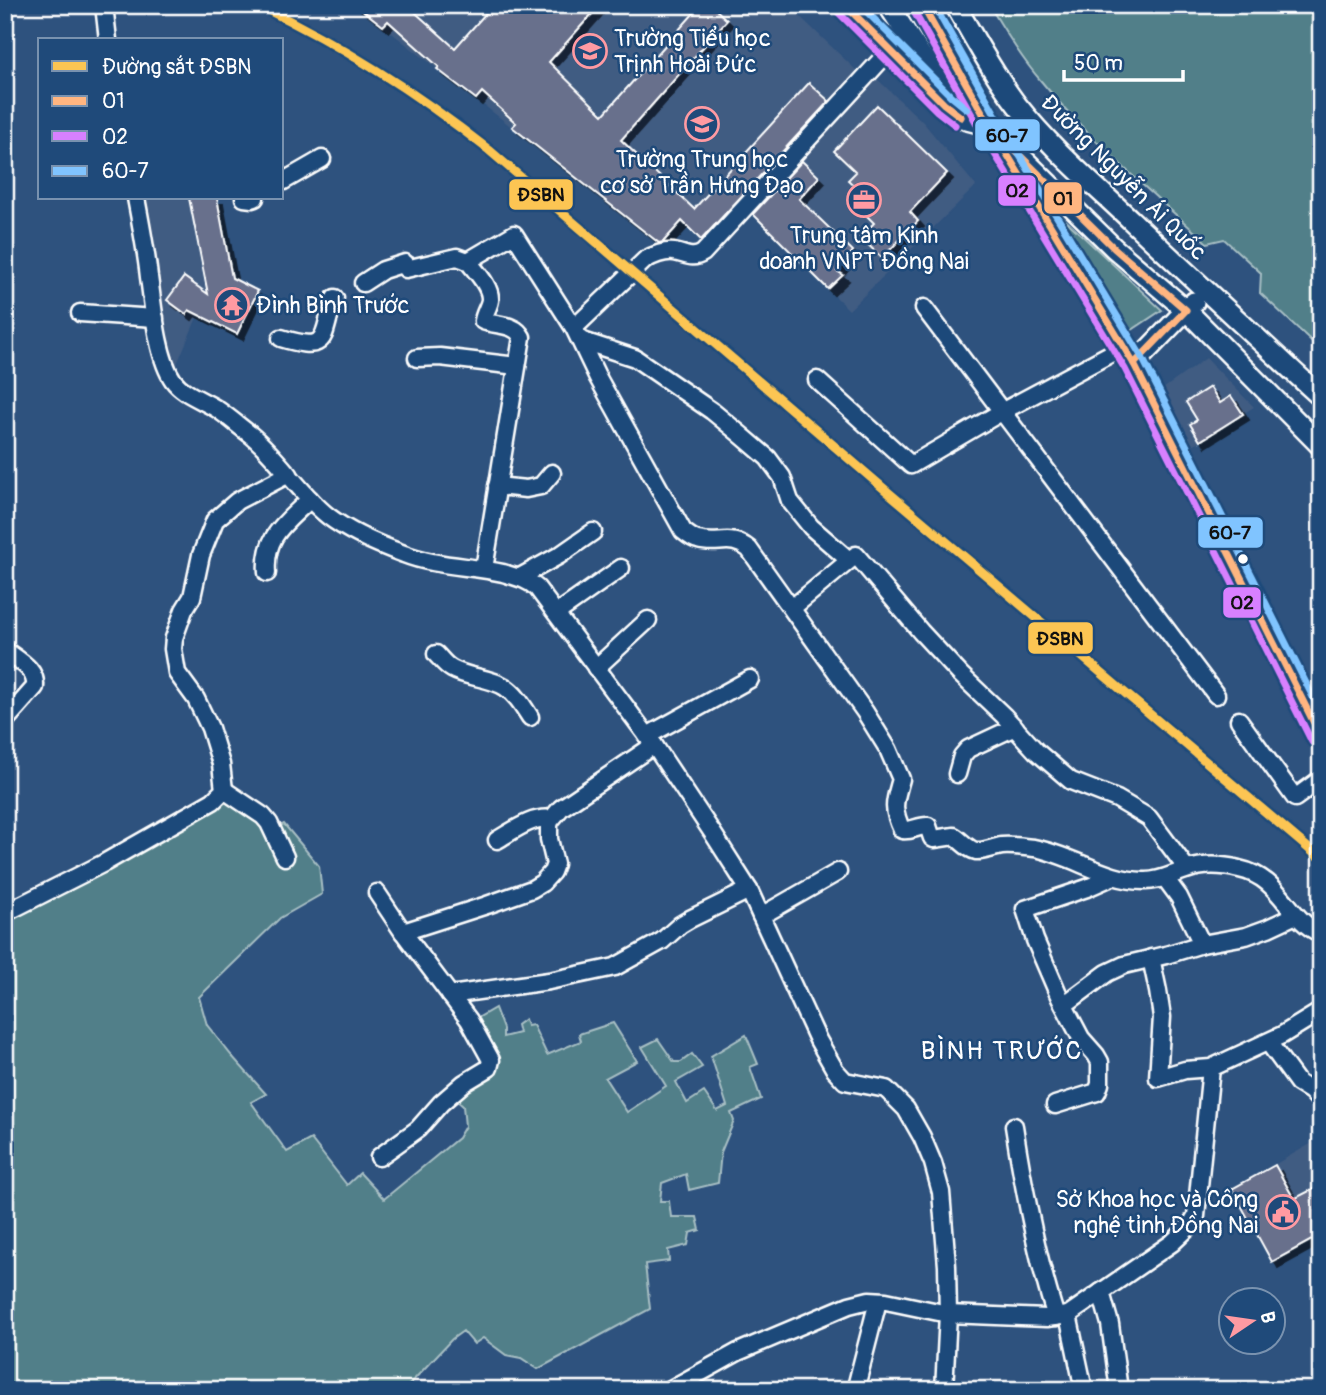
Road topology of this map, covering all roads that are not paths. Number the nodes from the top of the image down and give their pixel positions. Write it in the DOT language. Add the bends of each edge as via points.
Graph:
graph roads {
  1 [pos="104,5"];
  2 [pos="845,5"];
  3 [pos="888,5"];
  4 [pos="922,5"];
  5 [pos="955,5"];
  6 [pos="905,32"];
  7 [pos="108,38"];
  8 [pos="891,49"];
  9 [pos="982,125"];
  10 [pos="322,159"];
  11 [pos="284,181"];
  12 [pos="136,200"];
  13 [pos="468,261"];
  14 [pos="363,283"];
  15 [pos="335,298"];
  16 [pos="1196,300"];
  17 [pos="924,308"];
  18 [pos="79,313"];
  19 [pos="155,318"];
  20 [pos="577,334"];
  21 [pos="281,338"];
  22 [pos="1129,356"];
  23 [pos="417,358"];
  24 [pos="517,366"];
  25 [pos="817,380"];
  26 [pos="1321,397"];
  27 [pos="1003,411"];
  28 [pos="1321,446"];
  29 [pos="552,473"];
  30 [pos="289,474"];
  31 [pos="497,486"];
  32 [pos="310,499"];
  33 [pos="593,532"];
  34 [pos="849,560"];
  35 [pos="621,568"];
  36 [pos="484,569"];
  37 [pos="267,572"];
  38 [pos="520,578"];
  39 [pos="792,608"];
  40 [pos="557,613"];
  41 [pos="648,620"];
  42 [pos="5,650"];
  43 [pos="436,654"];
  44 [pos="596,668"];
  45 [pos="750,678"];
  46 [pos="1216,695"];
  47 [pos="530,717"];
  48 [pos="1238,720"];
  49 [pos="5,721"];
  50 [pos="1015,727"];
  51 [pos="1321,737"];
  52 [pos="650,741"];
  53 [pos="957,774"];
  54 [pos="1321,779"];
  55 [pos="224,790"];
  56 [pos="551,819"];
  57 [pos="497,840"];
  58 [pos="285,857"];
  59 [pos="1187,869"];
  60 [pos="838,872"];
  61 [pos="1112,877"];
  62 [pos="1165,878"];
  63 [pos="749,890"];
  64 [pos="377,893"];
  65 [pos="7,909"];
  66 [pos="1296,915"];
  67 [pos="761,916"];
  68 [pos="403,932"];
  69 [pos="1321,934"];
  70 [pos="1202,944"];
  71 [pos="1151,958"];
  72 [pos="450,995"];
  73 [pos="1064,1005"];
  74 [pos="1321,1011"];
  75 [pos="1268,1042"];
  76 [pos="1212,1069"];
  77 [pos="1321,1102"];
  78 [pos="1055,1105"];
  79 [pos="1014,1126"];
  80 [pos="379,1157"];
  81 [pos="1101,1292"];
  82 [pos="878,1301"];
  83 [pos="948,1314"];
  84 [pos="1062,1316"];
  85 [pos="857,1383"];
  86 [pos="674,1389"];
  87 [pos="944,1390"];
  88 [pos="1084,1390"];
  89 [pos="1119,1390"];
  1 -- 7 [label="street"];
  2 -- 8 [label="main road"];
  3 -- 6 [label="main road, Đường Nguyễn Ái Quốc"];
  4 -- 9 [label="main road, Đường Nguyễn Ái Quốc"];
  5 -- 16 [label="main road, Đường Nguyễn Ái Quốc" via="997,76 1035,127"];
  6 -- 8 [label="main road"];
  6 -- 9 [label="main road, Đường Nguyễn Ái Quốc" via="947,94"];
  8 -- 9 [label="main road" via="951,111"];
  8 -- 20 [label="street" via="703,253 692,257 671,252 645,260"];
  9 -- 16 [label="main road, Đường Nguyễn Ái Quốc" via="1167,292"];
  9 -- 22 [label="main road"];
  10 -- 11 [label="street"];
  12 -- 19 [label="street"];
  13 -- 14 [label="street" via="457,257 383,270"];
  13 -- 20 [label="street" via="514,234"];
  13 -- 24 [label="street" via="488,289 490,302 483,321 511,327 521,335"];
  15 -- 21 [label="street" via="319,341 307,345"];
  16 -- 22 [label="main road"];
  16 -- 26 [label="main road, Đường Nguyễn Ái Quốc" via="1222,306"];
  16 -- 28 [label="main road, Đường Nguyễn Ái Quốc"];
  17 -- 27 [label="street"];
  18 -- 19 [label="street"];
  19 -- 30 [label="street" via="173,381 250,435"];
  20 -- 34 [label="street" via="635,358 740,434 768,458 782,477 790,500 811,527"];
  20 -- 39 [label="street" via="683,531 695,540 743,544"];
  22 -- 27 [label="street"];
  22 -- 51 [label="main road"];
  23 -- 24 [label="street"];
  24 -- 31 [label="street"];
  25 -- 27 [label="street" via="911,465"];
  27 -- 46 [label="street"];
  29 -- 31 [label="street" via="541,486"];
  30 -- 32 [label="street"];
  30 -- 55 [label="street" via="237,501 215,520 192,597 174,638 177,673 210,729"];
  31 -- 36 [label="street"];
  32 -- 36 [label="street" via="358,534 416,559"];
  32 -- 37 [label="street" via="275,534 266,554"];
  33 -- 38 [label="street"];
  34 -- 39 [label="street"];
  34 -- 50 [label="street" via="856,555 921,632"];
  35 -- 40 [label="street"];
  36 -- 38 [label="street"];
  38 -- 40 [label="street" via="537,588"];
  39 -- 61 [label="street" via="888,749 901,779 894,801 902,830 928,826 934,839 954,836 978,851 1013,846 1036,849"];
  40 -- 44 [label="street"];
  41 -- 44 [label="street"];
  42 -- 49 [label="street" via="36,680"];
  43 -- 47 [label="street" via="449,668 506,688"];
  44 -- 52 [label="street"];
  45 -- 52 [label="street"];
  48 -- 54 [label="street" via="1295,799"];
  50 -- 53 [label="street" via="968,749"];
  50 -- 59 [label="street" via="1071,780 1149,818"];
  52 -- 56 [label="street"];
  52 -- 63 [label="street"];
  55 -- 58 [label="street" via="263,816"];
  55 -- 65 [label="street" via="213,801 104,863"];
  56 -- 57 [label="street" via="532,821"];
  56 -- 68 [label="street" via="548,834 555,864 541,883"];
  59 -- 62 [label="street"];
  59 -- 66 [label="street" via="1226,866 1251,872 1271,884"];
  60 -- 67 [label="street"];
  61 -- 62 [label="street" via="1143,882"];
  61 -- 73 [label="street" via="1025,909"];
  62 -- 70 [label="street"];
  63 -- 67 [label="street"];
  63 -- 72 [label="street" via="690,919 615,967"];
  64 -- 68 [label="street"];
  66 -- 69 [label="street"];
  66 -- 70 [label="street" via="1246,936"];
  67 -- 83 [label="street" via="835,1070 845,1081 886,1089 906,1109 922,1137 941,1192"];
  68 -- 72 [label="street"];
  70 -- 71 [label="street"];
  71 -- 73 [label="street" via="1107,973"];
  71 -- 76 [label="street" via="1162,1017 1158,1078"];
  72 -- 80 [label="street" via="487,1051 489,1068 464,1083 418,1129"];
  73 -- 78 [label="street" via="1100,1062 1100,1084 1097,1092"];
  74 -- 75 [label="street"];
  75 -- 76 [label="street"];
  75 -- 77 [label="street" via="1298,1083"];
  76 -- 81 [label="street" via="1196,1216 1172,1242"];
  79 -- 84 [label="street" via="1040,1262"];
  81 -- 84 [label="street"];
  81 -- 89 [label="street"];
  82 -- 83 [label="street"];
  82 -- 85 [label="street"];
  82 -- 86 [label="street" via="849,1305 738,1352"];
  83 -- 84 [label="street"];
  83 -- 87 [label="street"];
  84 -- 88 [label="street"];
}
